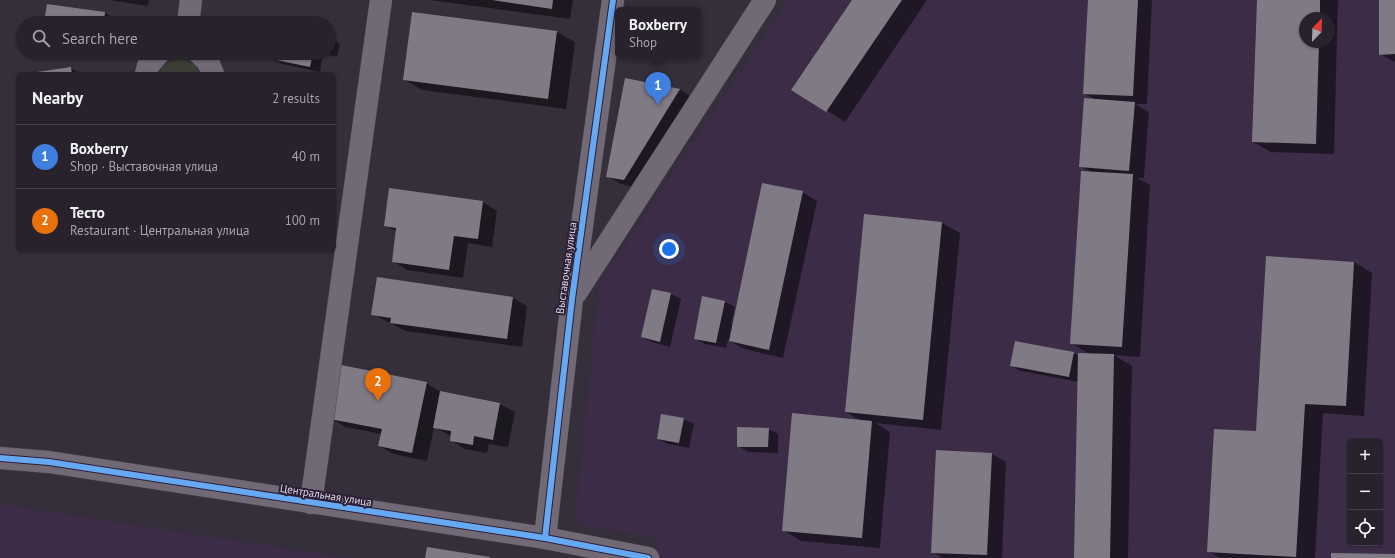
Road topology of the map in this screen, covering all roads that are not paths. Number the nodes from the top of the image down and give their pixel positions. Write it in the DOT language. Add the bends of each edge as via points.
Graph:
graph roads {
  1 [pos="191,0"];
  2 [pos="381,0"];
  3 [pos="613,0"];
  4 [pos="765,0"];
  5 [pos="189,16"];
  6 [pos="154,60"];
  7 [pos="206,60"];
  8 [pos="146,72"];
  9 [pos="212,72"];
  10 [pos="572,300"];
  11 [pos="0,458"];
  12 [pos="311,503"];
  13 [pos="545,538"];
  14 [pos="637,557"];
  1 -- 5 [label="street"];
  2 -- 12 [label="street"];
  3 -- 10 [label="street, Выставочная улица"];
  4 -- 10 [label="street"];
  6 -- 8 [label="street"];
  7 -- 9 [label="street"];
  10 -- 13 [label="street, Выставочная улица"];
  11 -- 12 [label="street, Центральная улица" via="49,462"];
  12 -- 13 [label="street, Центральная улица"];
  13 -- 14 [label="street, Центральная улица"];
}
